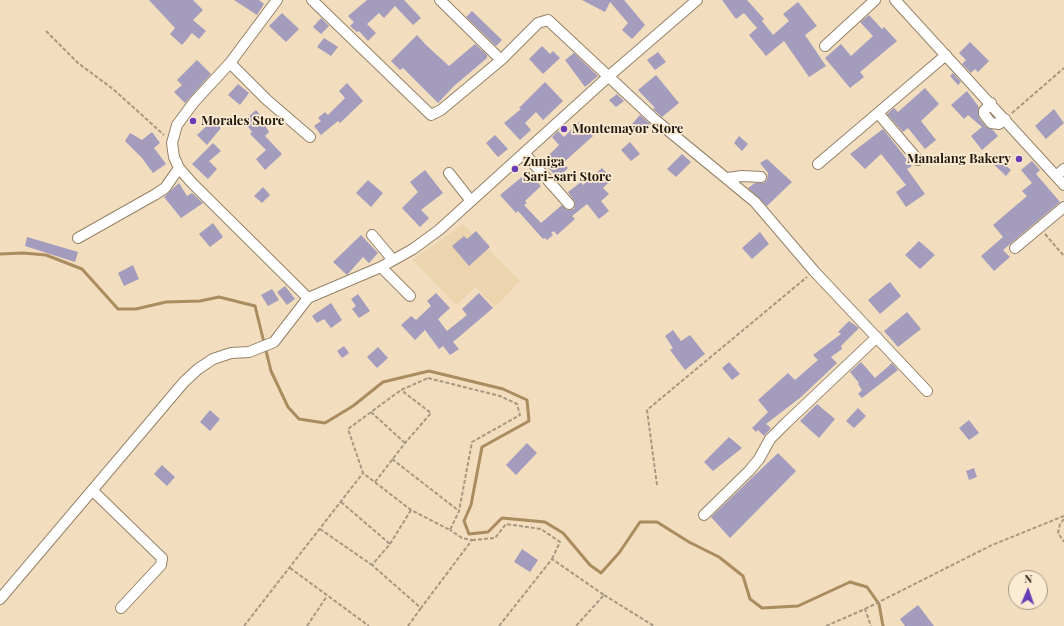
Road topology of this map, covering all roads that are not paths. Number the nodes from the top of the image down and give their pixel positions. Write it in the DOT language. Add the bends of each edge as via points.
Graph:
graph roads {
  1 [pos="277,0"];
  2 [pos="312,0"];
  3 [pos="440,0"];
  4 [pos="697,0"];
  5 [pos="875,0"];
  6 [pos="895,0"];
  7 [pos="825,46"];
  8 [pos="946,55"];
  9 [pos="502,60"];
  10 [pos="230,64"];
  11 [pos="609,76"];
  12 [pos="878,113"];
  13 [pos="310,137"];
  14 [pos="524,153"];
  15 [pos="918,160"];
  16 [pos="818,164"];
  17 [pos="179,168"];
  18 [pos="1060,172"];
  19 [pos="449,173"];
  20 [pos="761,177"];
  21 [pos="728,178"];
  22 [pos="1064,185"];
  23 [pos="471,201"];
  24 [pos="569,204"];
  25 [pos="1064,207"];
  26 [pos="372,236"];
  27 [pos="78,238"];
  28 [pos="1015,248"];
  29 [pos="394,260"];
  30 [pos="381,267"];
  31 [pos="410,296"];
  32 [pos="308,298"];
  33 [pos="877,337"];
  34 [pos="927,391"];
  35 [pos="93,491"];
  36 [pos="704,514"];
  37 [pos="0,599"];
  38 [pos="121,608"];
  1 -- 10 [label="street"];
  2 -- 9 [label="street" via="431,115 441,110"];
  3 -- 9 [label="street"];
  4 -- 11 [label="street"];
  5 -- 7 [label="street"];
  6 -- 8 [label="street"];
  8 -- 12 [label="street"];
  8 -- 18 [label="street" via="1005,119"];
  9 -- 11 [label="street" via="538,23 548,20"];
  10 -- 13 [label="street"];
  10 -- 17 [label="street" via="194,102 177,125 172,143"];
  11 -- 14 [label="street"];
  11 -- 21 [label="street" via="653,118"];
  12 -- 15 [label="street"];
  12 -- 16 [label="street"];
  14 -- 23 [label="street"];
  14 -- 24 [label="street"];
  17 -- 27 [label="street" via="165,188"];
  17 -- 32 [label="street"];
  18 -- 22 [label="street"];
  19 -- 23 [label="street"];
  20 -- 21 [label="street"];
  21 -- 33 [label="street" via="755,202 814,271"];
  23 -- 29 [label="street" via="439,230"];
  25 -- 28 [label="street"];
  26 -- 29 [label="street"];
  29 -- 30 [label="street"];
  30 -- 31 [label="street"];
  30 -- 32 [label="street"];
  32 -- 35 [label="street" via="274,342 250,352 231,353 213,359 198,369 184,382"];
  33 -- 34 [label="street"];
  33 -- 36 [label="street" via="786,423 770,440 749,471"];
  35 -- 37 [label="street"];
  35 -- 38 [label="street" via="162,558 161,565"];
}
